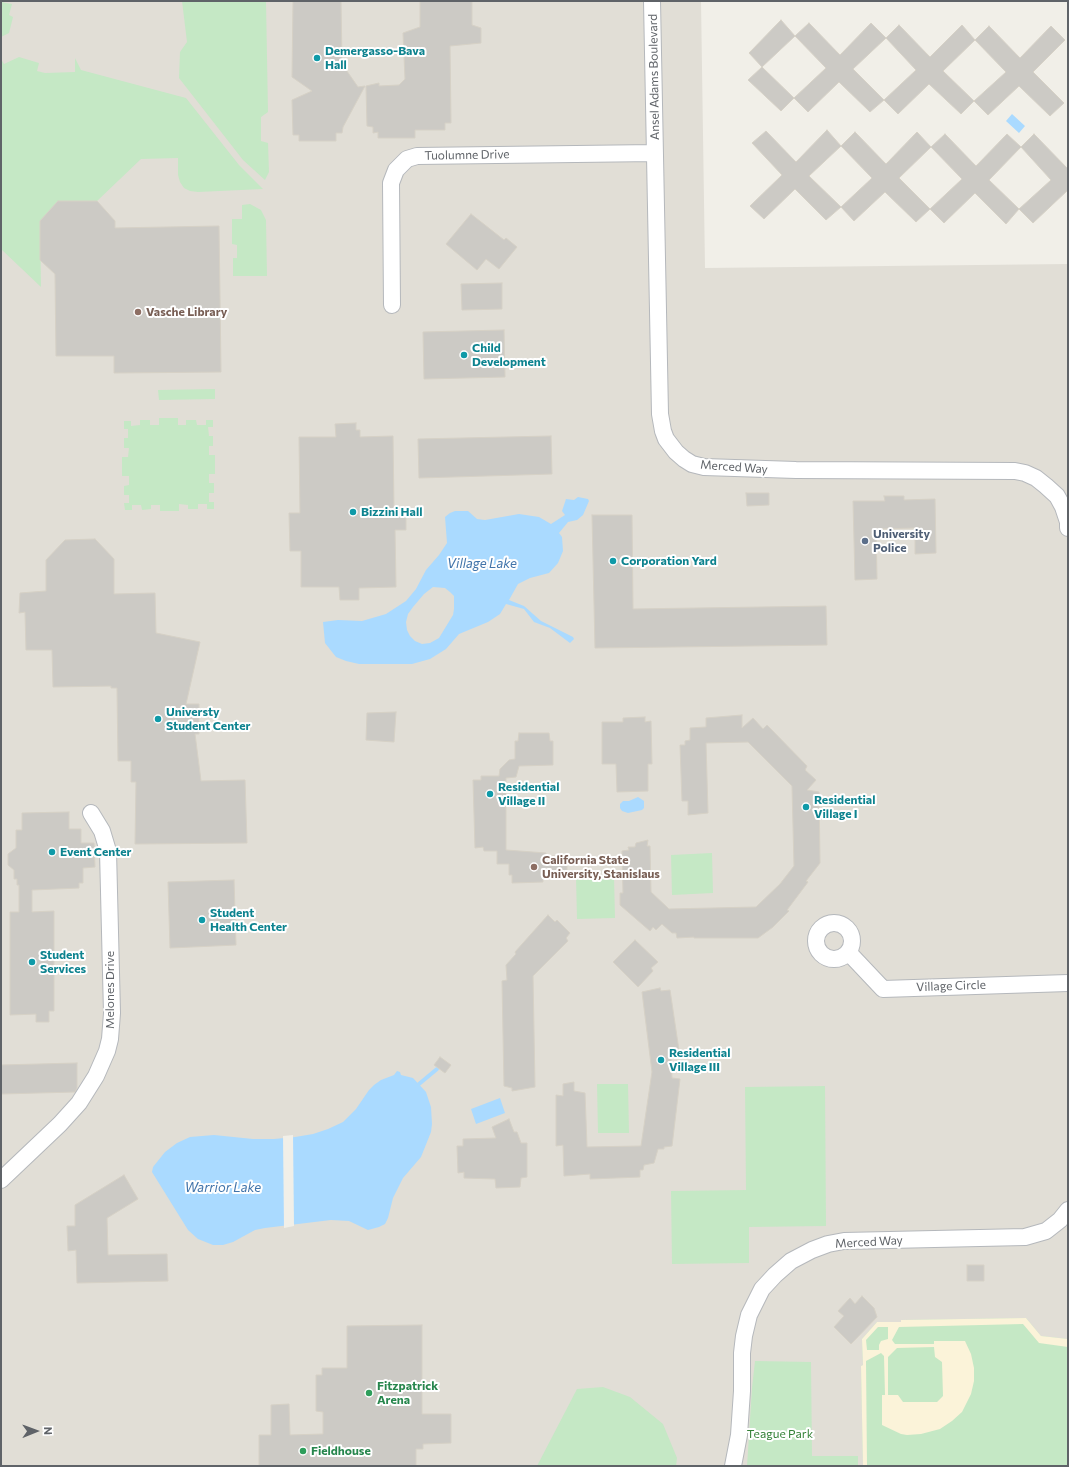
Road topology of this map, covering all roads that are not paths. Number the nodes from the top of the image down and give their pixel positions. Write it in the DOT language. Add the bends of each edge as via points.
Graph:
graph roads {
  1 [pos="652,1"];
  2 [pos="655,153"];
  3 [pos="392,305"];
  4 [pos="1068,528"];
  5 [pos="91,813"];
  6 [pos="848,953"];
  7 [pos="1068,983"];
  8 [pos="1,1180"];
  9 [pos="1068,1210"];
  10 [pos="733,1466"];
  1 -- 2 [label="street, Ansel Adams Boulevard"];
  2 -- 3 [label="street, Tuolumne Drive" via="407,158 396,170 391,183"];
  2 -- 4 [label="street, Merced Way" via="660,414 666,439 676,452 692,464 704,467 1015,471 1036,478 1057,496"];
  5 -- 8 [label="street, Melones Drive" via="102,831 108,852 112,1013 110,1039 96,1076 79,1103"];
  6 -- 7 [label="street, Village Circle" via="883,989"];
  9 -- 10 [label="street, Merced Way" via="1046,1231 1025,1237 844,1241 812,1250 792,1262 775,1275 762,1290 749,1315 742,1353 739,1435"];
}
